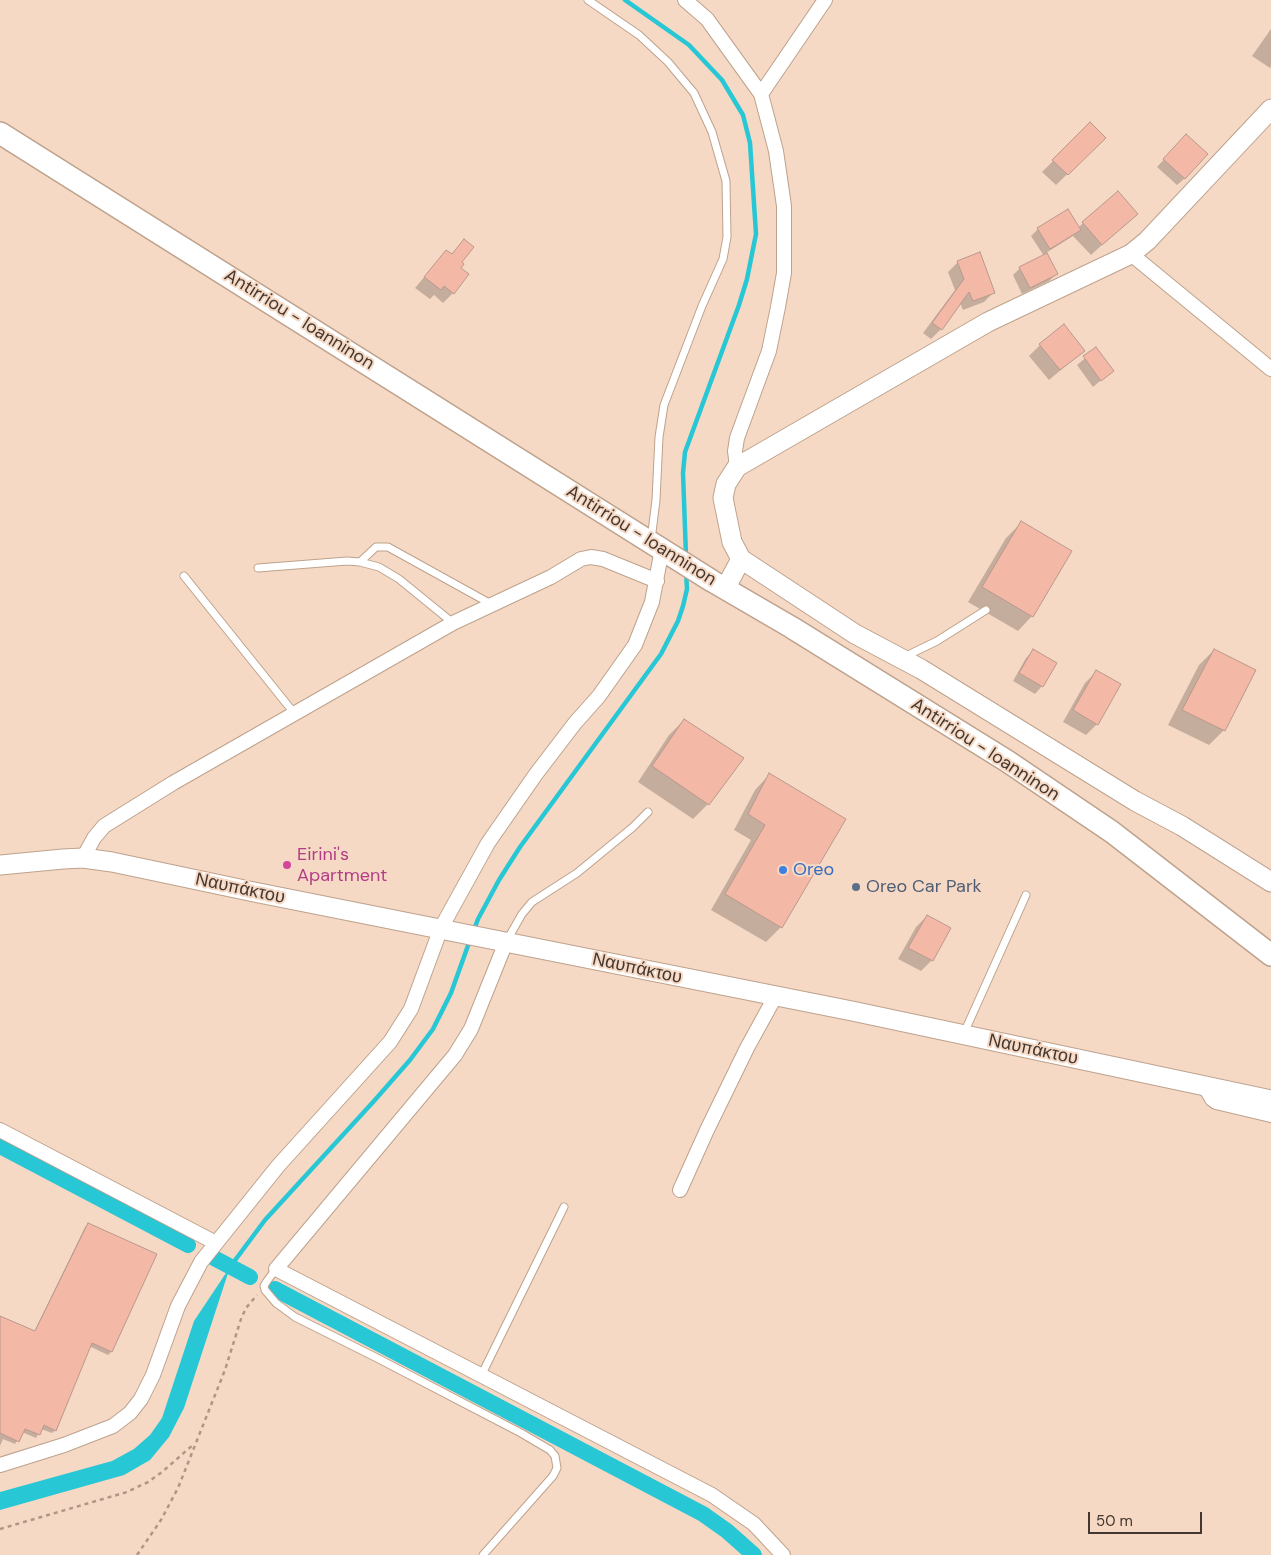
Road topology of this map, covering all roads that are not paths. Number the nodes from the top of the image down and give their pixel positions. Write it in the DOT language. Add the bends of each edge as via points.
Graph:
graph roads {
  1 [pos="588,0"];
  2 [pos="685,0"];
  3 [pos="825,0"];
  4 [pos="761,94"];
  5 [pos="1271,109"];
  6 [pos="0,134"];
  7 [pos="1131,254"];
  8 [pos="1271,369"];
  9 [pos="737,467"];
  10 [pos="661,549"];
  11 [pos="741,559"];
  12 [pos="360,562"];
  13 [pos="258,568"];
  14 [pos="184,576"];
  15 [pos="657,581"];
  16 [pos="718,585"];
  17 [pos="492,604"];
  18 [pos="986,610"];
  19 [pos="453,623"];
  20 [pos="901,659"];
  21 [pos="294,714"];
  22 [pos="648,812"];
  23 [pos="82,858"];
  24 [pos="0,864"];
  25 [pos="1271,882"];
  26 [pos="1026,895"];
  27 [pos="446,929"];
  28 [pos="506,942"];
  29 [pos="1271,955"];
  30 [pos="775,997"];
  31 [pos="963,1035"];
  32 [pos="1205,1086"];
  33 [pos="1271,1100"];
  34 [pos="1271,1115"];
  35 [pos="0,1130"];
  36 [pos="680,1190"];
  37 [pos="564,1208"];
  38 [pos="216,1242"];
  39 [pos="276,1269"];
  40 [pos="481,1376"];
  41 [pos="0,1465"];
  42 [pos="482,1555"];
  43 [pos="783,1555"];
  1 -- 10 [label="lane" via="639,35 694,93 712,132 726,181 723,259 664,404 656,500"];
  2 -- 4 [label="street" via="707,19"];
  3 -- 4 [label="street"];
  4 -- 9 [label="street" via="776,151 784,206 784,273 769,351 737,438"];
  5 -- 7 [label="street"];
  6 -- 10 [label="main road, Antirriou - Ioanninon"];
  7 -- 8 [label="street"];
  7 -- 9 [label="street" via="988,322"];
  9 -- 11 [label="street" via="726,484 723,498 732,542"];
  10 -- 15 [label="street"];
  10 -- 16 [label="main road, Antirriou - Ioanninon"];
  11 -- 16 [label="street"];
  11 -- 20 [label="street" via="855,634"];
  12 -- 13 [label="lane"];
  12 -- 17 [label="lane" via="376,547 388,547"];
  12 -- 19 [label="lane" via="379,567 399,579"];
  14 -- 21 [label="lane"];
  15 -- 17 [label="street" via="603,559 588,557"];
  15 -- 27 [label="street" via="643,627 628,656 536,774 488,843"];
  16 -- 29 [label="main road, Antirriou - Ioanninon" via="1007,761 1082,811"];
  17 -- 19 [label="street"];
  18 -- 20 [label="lane"];
  19 -- 21 [label="street"];
  20 -- 25 [label="street"];
  21 -- 23 [label="street" via="104,826"];
  22 -- 28 [label="lane" via="577,873 532,902"];
  23 -- 24 [label="street, Ναυπάκτου"];
  23 -- 27 [label="street, Ναυπάκτου"];
  26 -- 31 [label="lane"];
  27 -- 28 [label="street, Ναυπάκτου"];
  27 -- 38 [label="street" via="411,1009 390,1042 278,1166"];
  28 -- 30 [label="street, Ναυπάκτου"];
  28 -- 39 [label="street" via="472,1029 455,1055"];
  30 -- 31 [label="street, Ναυπάκτου"];
  30 -- 36 [label="street" via="739,1064"];
  31 -- 32 [label="street, Ναυπάκτου"];
  32 -- 33 [label="street, Ναυπάκτου"];
  32 -- 34 [label="street" via="1216,1102"];
  35 -- 38 [label="street"];
  37 -- 40 [label="lane"];
  38 -- 41 [label="street" via="184,1291 153,1375 130,1413 90,1436"];
  39 -- 40 [label="street"];
  39 -- 42 [label="lane" via="264,1286 276,1303 295,1317 521,1433 555,1456 557,1468 553,1476"];
  40 -- 43 [label="street" via="712,1495 754,1524"];
}
